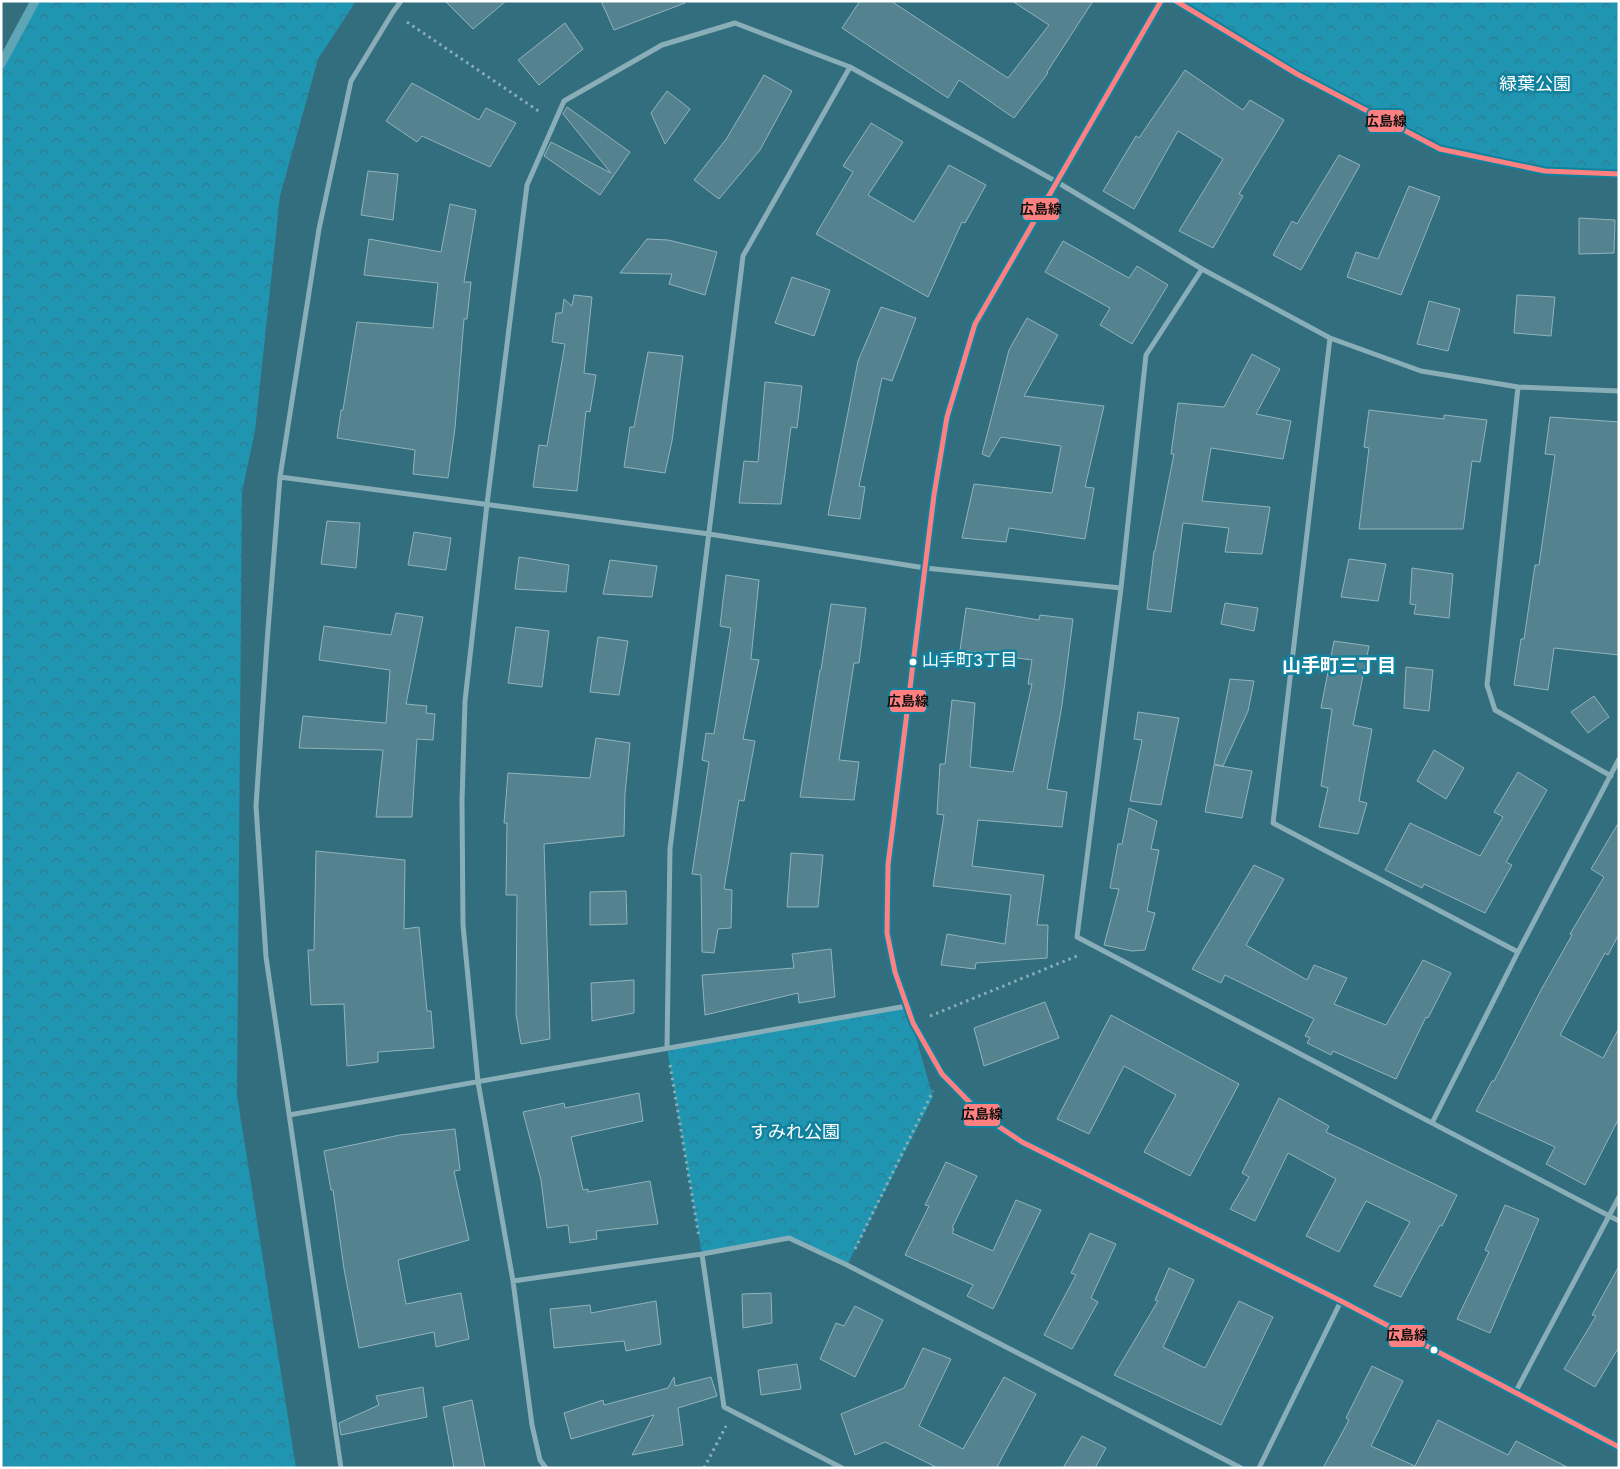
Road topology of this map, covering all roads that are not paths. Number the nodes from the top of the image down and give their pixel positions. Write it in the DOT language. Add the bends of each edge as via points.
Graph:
graph roads {
  1 [pos="401,1"];
  2 [pos="1161,1"];
  3 [pos="1176,1"];
  4 [pos="850,67"];
  5 [pos="1619,174"];
  6 [pos="1057,182"];
  7 [pos="1202,269"];
  8 [pos="1330,338"];
  9 [pos="1518,387"];
  10 [pos="1619,391"];
  11 [pos="280,477"];
  12 [pos="487,504"];
  13 [pos="709,534"];
  14 [pos="925,568"];
  15 [pos="1121,588"];
  16 [pos="1619,759"];
  17 [pos="1611,776"];
  18 [pos="1518,952"];
  19 [pos="907,1006"];
  20 [pos="667,1048"];
  21 [pos="478,1082"];
  22 [pos="289,1115"];
  23 [pos="1432,1123"];
  24 [pos="1619,1197"];
  25 [pos="1608,1216"];
  26 [pos="1619,1221"];
  27 [pos="702,1254"];
  28 [pos="512,1281"];
  29 [pos="1341,1301"];
  30 [pos="1515,1393"];
  31 [pos="1619,1447"];
  32 [pos="341,1468"];
  33 [pos="546,1468"];
  34 [pos="842,1468"];
  35 [pos="1242,1468"];
  36 [pos="1259,1468"];
  1 -- 11 [label="street" via="351,82 319,229"];
  2 -- 6 [label="street"];
  3 -- 5 [label="street" via="1297,74 1440,150 1545,172"];
  4 -- 6 [label="street"];
  4 -- 12 [label="street" via="735,23 662,45 564,101 527,185"];
  4 -- 13 [label="street" via="744,256"];
  6 -- 7 [label="street"];
  6 -- 14 [label="street" via="975,324 947,417"];
  7 -- 8 [label="street"];
  7 -- 15 [label="street" via="1146,355"];
  8 -- 9 [label="street" via="1421,371"];
  8 -- 18 [label="street" via="1273,822"];
  9 -- 10 [label="street"];
  9 -- 17 [label="street" via="1487,684 1495,710"];
  11 -- 12 [label="street"];
  11 -- 22 [label="street" via="256,806 266,957"];
  12 -- 13 [label="street"];
  12 -- 21 [label="street" via="465,701 462,801 463,925"];
  13 -- 14 [label="street"];
  13 -- 20 [label="street" via="670,849"];
  14 -- 15 [label="street"];
  14 -- 19 [label="street" via="888,865 887,933 895,972"];
  15 -- 23 [label="street" via="1077,937"];
  16 -- 17 [label="street"];
  17 -- 18 [label="street"];
  18 -- 23 [label="street"];
  19 -- 20 [label="street"];
  19 -- 29 [label="street" via="942,1074 983,1116 1022,1142"];
  20 -- 21 [label="street"];
  21 -- 22 [label="street"];
  21 -- 28 [label="street"];
  22 -- 32 [label="street"];
  23 -- 25 [label="street"];
  24 -- 25 [label="street"];
  25 -- 26 [label="street"];
  25 -- 30 [label="street"];
  27 -- 28 [label="street"];
  27 -- 34 [label="street" via="724,1406"];
  27 -- 35 [label="street" via="789,1238"];
  28 -- 33 [label="street" via="532,1425 540,1460"];
  29 -- 30 [label="street"];
  29 -- 36 [label="street"];
  30 -- 31 [label="street"];
}
